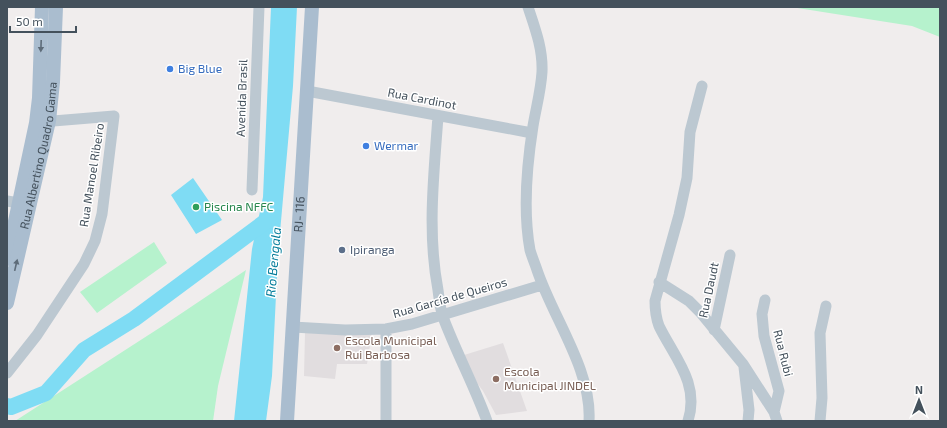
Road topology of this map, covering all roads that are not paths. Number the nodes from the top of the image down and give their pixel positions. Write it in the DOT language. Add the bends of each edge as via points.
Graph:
graph roads {
  1 [pos="42,7"];
  2 [pos="56,7"];
  3 [pos="259,7"];
  4 [pos="312,7"];
  5 [pos="528,7"];
  6 [pos="702,86"];
  7 [pos="307,91"];
  8 [pos="438,116"];
  9 [pos="43,122"];
  10 [pos="532,133"];
  11 [pos="252,190"];
  12 [pos="13,202"];
  13 [pos="730,255"];
  14 [pos="7,259"];
  15 [pos="659,282"];
  16 [pos="542,285"];
  17 [pos="765,300"];
  18 [pos="7,303"];
  19 [pos="826,306"];
  20 [pos="443,315"];
  21 [pos="293,327"];
  22 [pos="386,329"];
  23 [pos="714,330"];
  24 [pos="743,364"];
  25 [pos="7,373"];
  26 [pos="776,417"];
  27 [pos="287,421"];
  28 [pos="386,421"];
  29 [pos="486,421"];
  30 [pos="589,421"];
  31 [pos="688,421"];
  32 [pos="748,421"];
  33 [pos="820,421"];
  1 -- 9 [label="main road, Rua Albertino Quadro Gama, one-way" via="39,98"];
  2 -- 9 [label="main road, Rua Albertino Quadro Gama" via="53,82"];
  3 -- 11 [label="street, Avenida Brasil"];
  4 -- 7 [label="main road, RJ- 116"];
  5 -- 10 [label="street" via="540,46 542,72"];
  6 -- 15 [label="street" via="690,132 687,178 679,215"];
  7 -- 8 [label="street, Rua Cardinot"];
  7 -- 21 [label="main road, RJ- 116"];
  8 -- 10 [label="street, Rua Cardinot"];
  8 -- 20 [label="street" via="431,232 434,269"];
  9 -- 12 [label="main road, Rua Albertino Quadro Gama"];
  18 -- 9 [label="main road, Rua Albertino Quadro Gama, one-way"];
  9 -- 25 [label="street, Rua Manoel Ribeiro" via="114,116 102,214 95,241 84,264 37,335"];
  10 -- 16 [label="street" via="526,221 530,251"];
  12 -- 14 [label="main road, Rua Albertino Quadro Gama"];
  13 -- 23 [label="street, Rua Daudt"];
  15 -- 23 [label="street" via="689,302"];
  15 -- 31 [label="street" via="655,313 680,361 692,396 692,410"];
  16 -- 20 [label="street, Rua García de Queiros"];
  16 -- 30 [label="street" via="585,383"];
  17 -- 26 [label="street, Rua Rubi" via="762,314 764,336 779,391"];
  19 -- 33 [label="street" via="820,333"];
  20 -- 22 [label="street, Rua García de Queiros"];
  20 -- 29 [label="street"];
  21 -- 22 [label="street, Rua García de Queiros"];
  21 -- 27 [label="main road, RJ- 116"];
  22 -- 28 [label="street"];
  23 -- 24 [label="street"];
  24 -- 26 [label="street"];
  24 -- 32 [label="street"];
}
